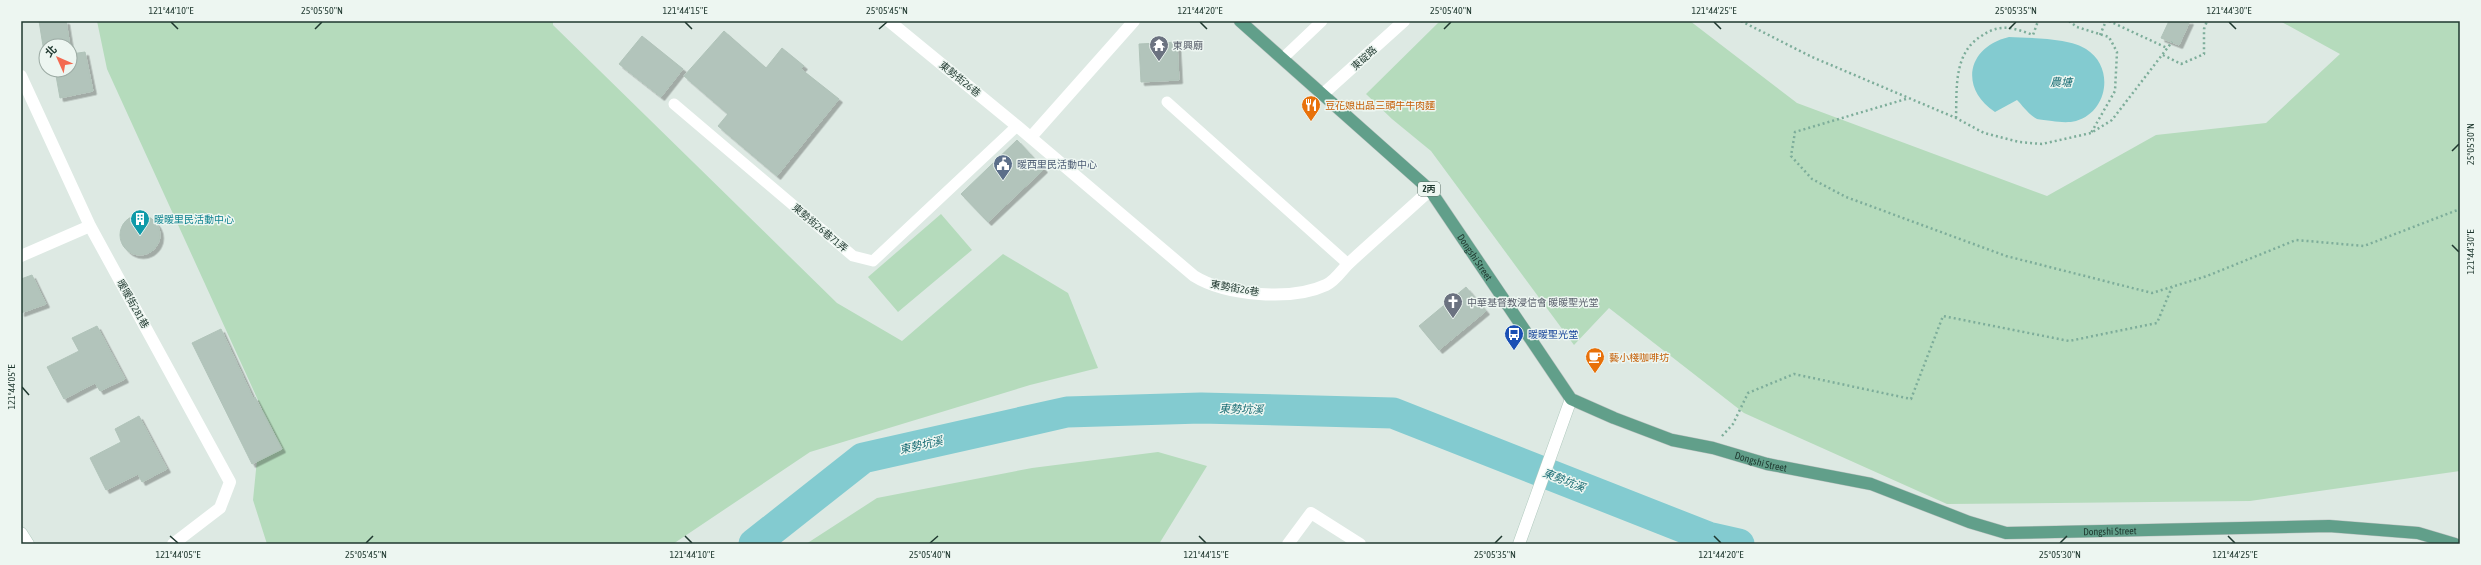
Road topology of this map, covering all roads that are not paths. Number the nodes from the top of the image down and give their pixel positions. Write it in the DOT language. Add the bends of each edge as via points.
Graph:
graph roads {
  1 [pos="889,21"];
  2 [pos="1134,21"];
  3 [pos="1240,21"];
  4 [pos="1322,21"];
  5 [pos="1404,21"];
  6 [pos="1283,58"];
  7 [pos="21,76"];
  8 [pos="1324,94"];
  9 [pos="1167,102"];
  10 [pos="674,104"];
  11 [pos="1017,126"];
  12 [pos="1031,137"];
  13 [pos="1430,190"];
  14 [pos="90,226"];
  15 [pos="21,256"];
  16 [pos="1348,264"];
  17 [pos="1571,399"];
  18 [pos="21,533"];
  19 [pos="28,544"];
  20 [pos="172,544"];
  21 [pos="1288,544"];
  22 [pos="1360,544"];
  23 [pos="1519,544"];
  24 [pos="2455,544"];
  1 -- 11 [label="street, 東勢街26巷"];
  2 -- 12 [label="street"];
  3 -- 6 [label="main road, Dongshi Street / 2丙"];
  4 -- 6 [label="lane"];
  5 -- 8 [label="street, 東碇路"];
  6 -- 8 [label="main road, Dongshi Street / 2丙"];
  7 -- 14 [label="street, 暖暖街281巷"];
  8 -- 13 [label="main road, Dongshi Street / 2丙"];
  9 -- 16 [label="lane"];
  10 -- 11 [label="lane, 東勢街26巷71弄" via="853,256 873,261"];
  11 -- 12 [label="street, 東勢街26巷"];
  12 -- 16 [label="street, 東勢街26巷" via="1194,276 1207,284 1268,294 1305,292 1328,284"];
  13 -- 16 [label="street, 東勢街26巷"];
  13 -- 17 [label="main road, Dongshi Street / 2丙"];
  14 -- 15 [label="street"];
  14 -- 20 [label="street, 暖暖街281巷" via="230,482 220,508"];
  17 -- 23 [label="street"];
  17 -- 24 [label="main road, Dongshi Street" via="1672,440 1713,448 1767,464 1871,484 2006,533 2329,526 2418,533"];
  18 -- 19 [label="street"];
  21 -- 22 [label="street" via="1311,513"];
}
